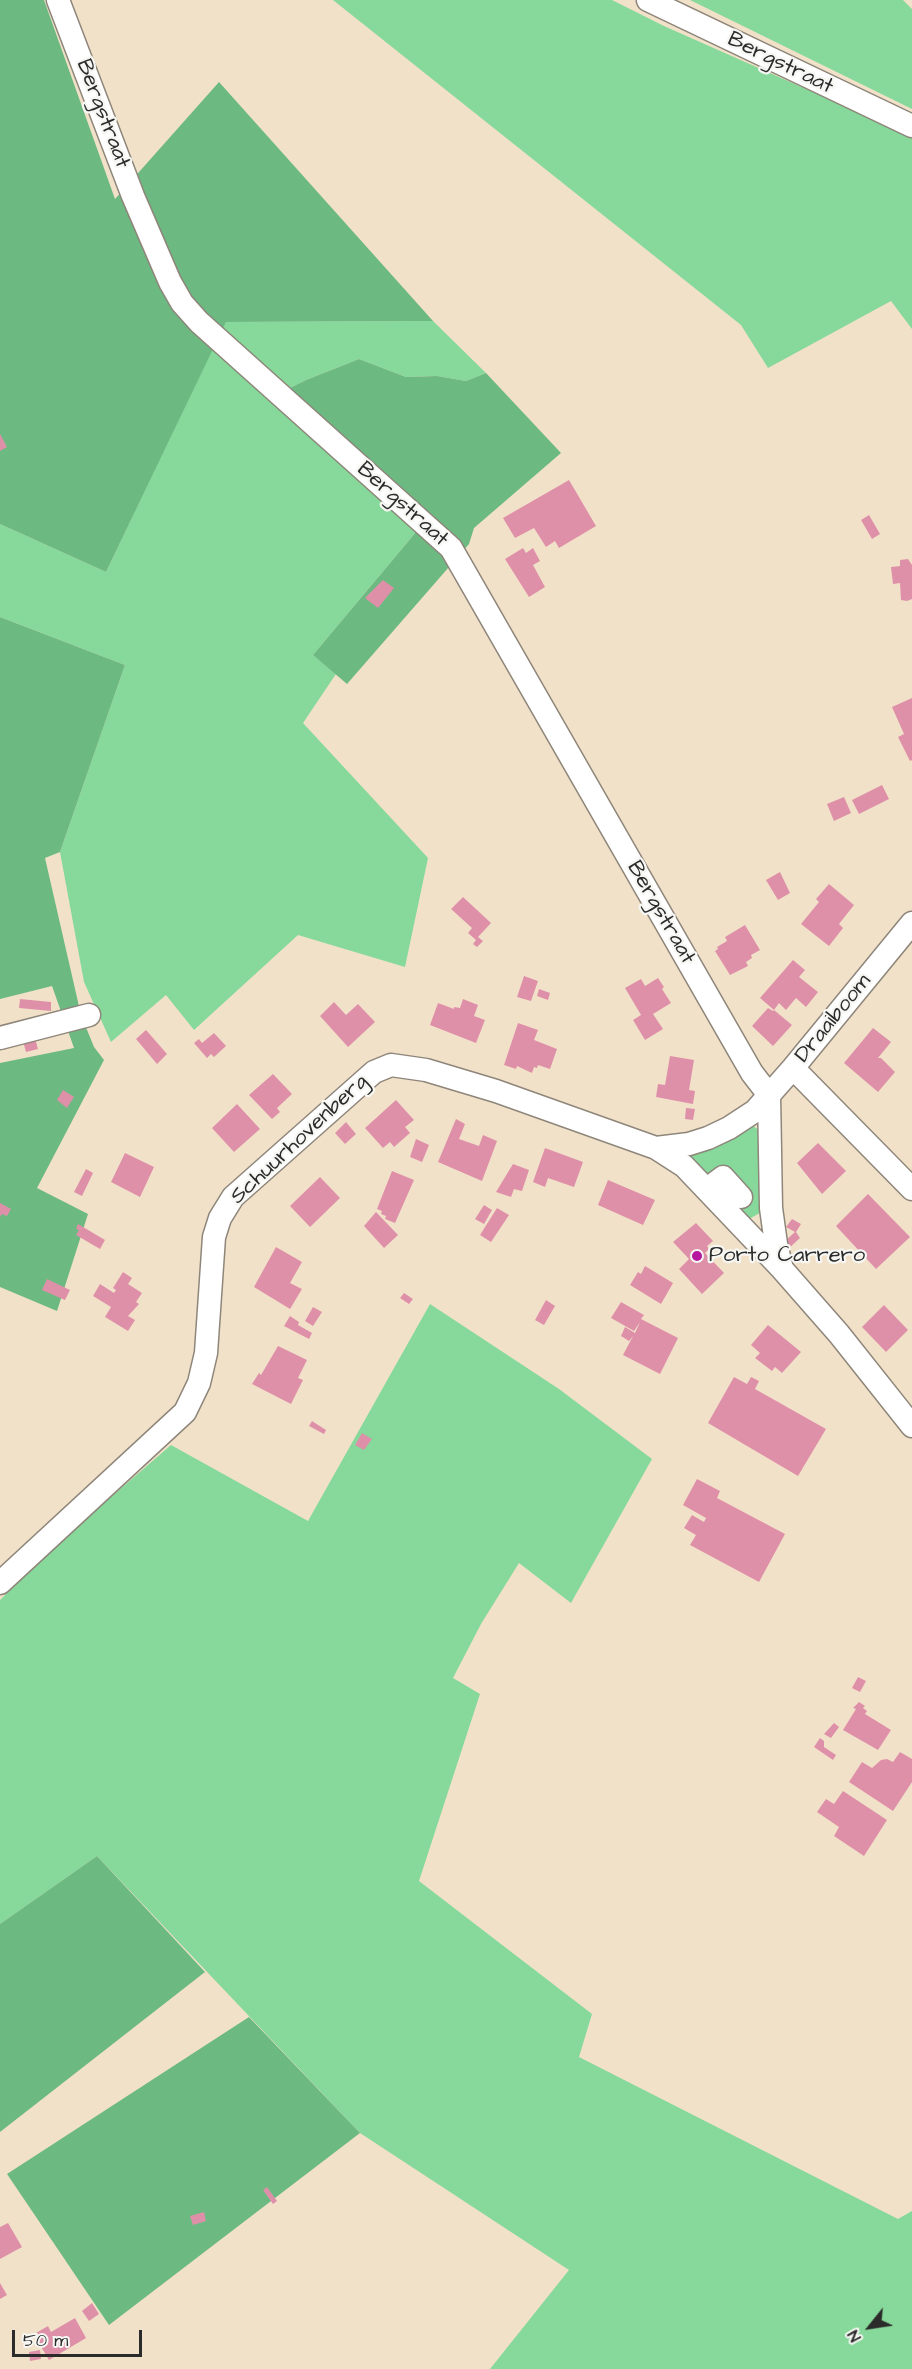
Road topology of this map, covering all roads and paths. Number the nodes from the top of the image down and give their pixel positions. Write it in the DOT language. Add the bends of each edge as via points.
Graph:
graph roads {
  1 [pos="58,0"];
  2 [pos="648,0"];
  3 [pos="912,126"];
  4 [pos="912,923"];
  5 [pos="89,1015"];
  6 [pos="0,1038"];
  7 [pos="793,1068"];
  8 [pos="769,1095"];
  9 [pos="656,1148"];
  10 [pos="912,1188"];
  11 [pos="707,1189"];
  12 [pos="741,1197"];
  13 [pos="782,1269"];
  14 [pos="912,1425"];
  15 [pos="0,1583"];
  1 -- 8 [label="street, Bergstraat" via="134,196 182,303 451,548"];
  2 -- 3 [label="street, Bergstraat"];
  4 -- 7 [label="street, Draaiboom"];
  5 -- 6 [label="street"];
  7 -- 8 [label="street, Schuurhovenberg"];
  7 -- 10 [label="street, Draaiboom"];
  8 -- 9 [label="street, Schuurhovenberg" via="755,1111 708,1138"];
  8 -- 13 [label="street" via="771,1208"];
  9 -- 11 [label="street" via="684,1166"];
  9 -- 15 [label="street, Schuurhovenberg" via="426,1070 391,1065 374,1072 233,1197 220,1218 214,1237 206,1353 199,1383 185,1412"];
  11 -- 12 [label="street" via="723,1177"];
  11 -- 13 [label="street"];
  13 -- 14 [label="street"];
}
